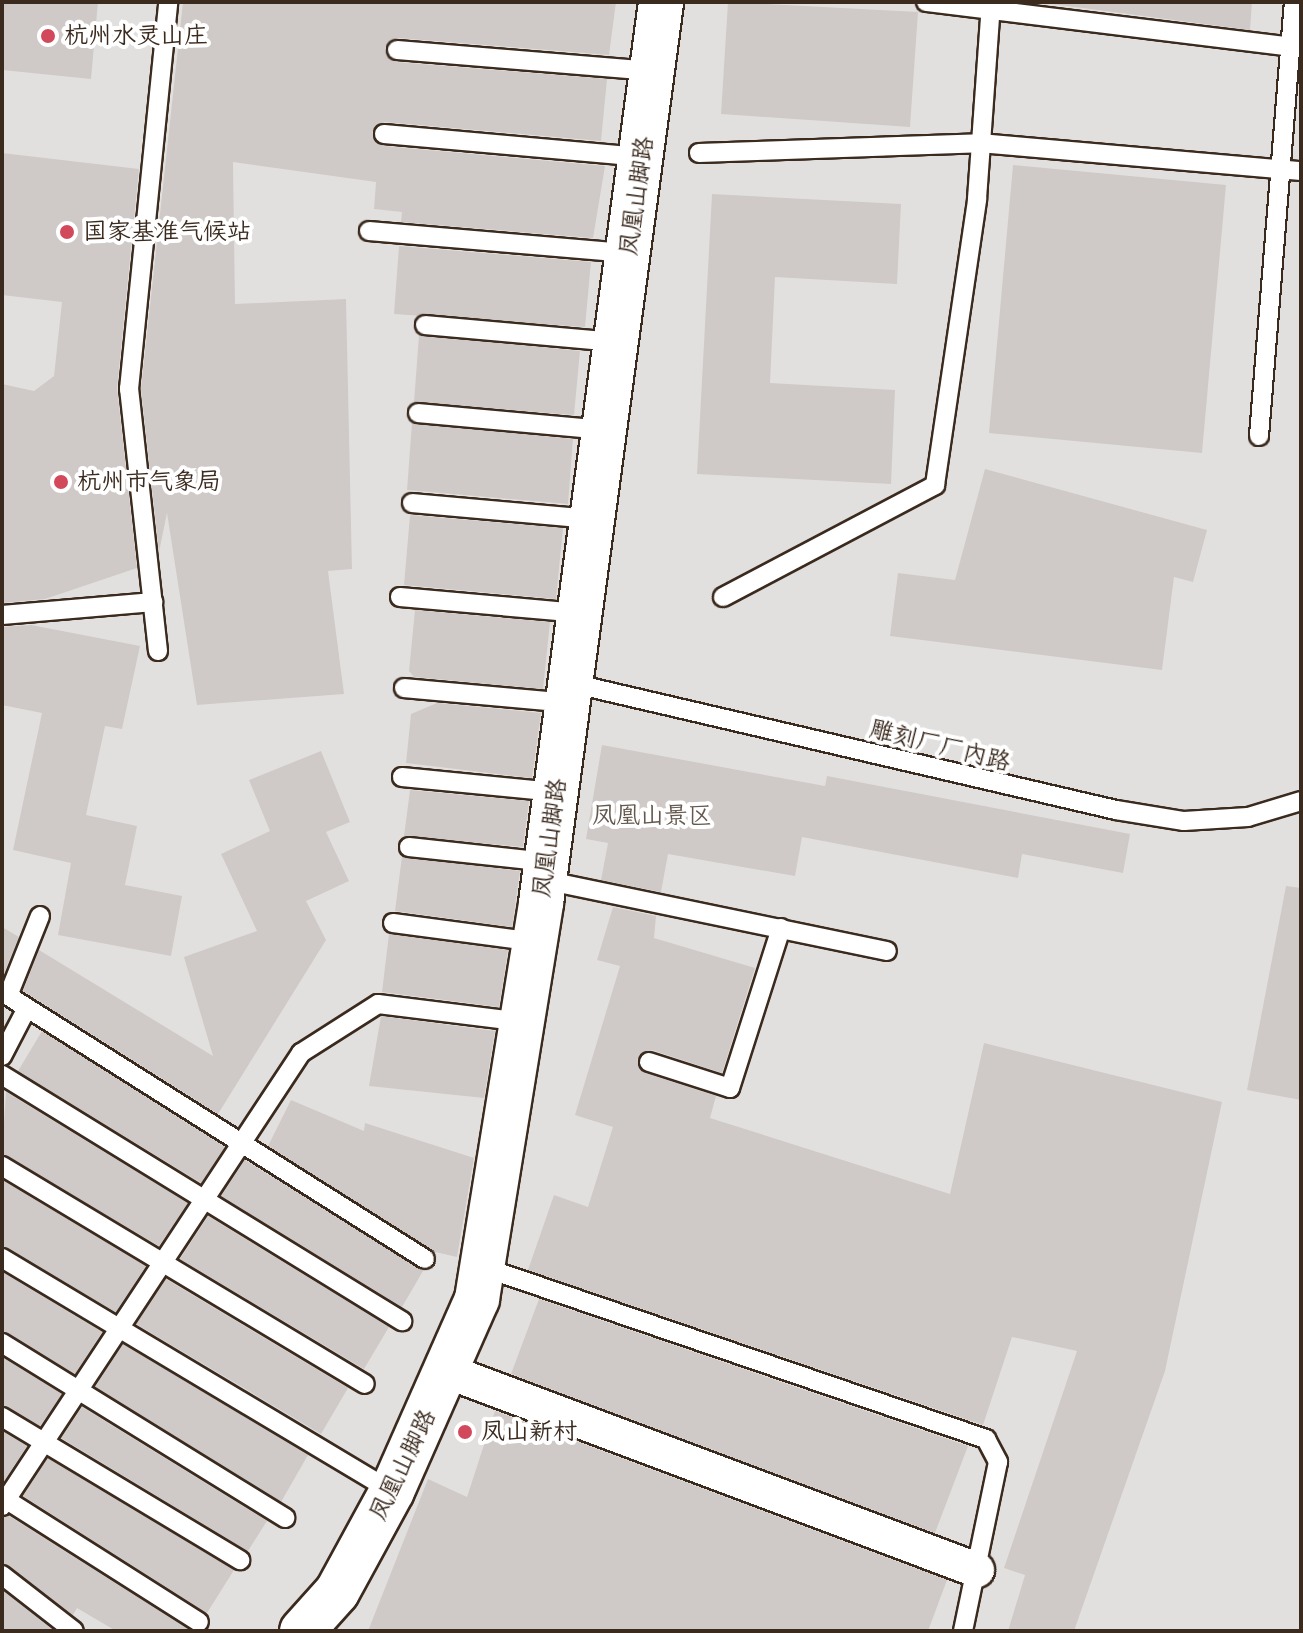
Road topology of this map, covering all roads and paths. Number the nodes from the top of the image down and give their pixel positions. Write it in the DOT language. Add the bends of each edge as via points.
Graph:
graph roads {
  1 [pos="168,2"];
  2 [pos="661,2"];
  3 [pos="926,2"];
  4 [pos="1294,2"];
  5 [pos="991,6"];
  6 [pos="1296,48"];
  7 [pos="397,50"];
  8 [pos="654,71"];
  9 [pos="384,134"];
  10 [pos="980,143"];
  11 [pos="699,153"];
  12 [pos="643,157"];
  13 [pos="1292,170"];
  14 [pos="369,231"];
  15 [pos="630,254"];
  16 [pos="425,325"];
  17 [pos="617,342"];
  18 [pos="418,413"];
  19 [pos="606,430"];
  20 [pos="1259,436"];
  21 [pos="412,503"];
  22 [pos="593,519"];
  23 [pos="400,597"];
  24 [pos="723,597"];
  25 [pos="153,602"];
  26 [pos="580,613"];
  27 [pos="2,615"];
  28 [pos="158,651"];
  29 [pos="404,688"];
  30 [pos="570,693"];
  31 [pos="402,777"];
  32 [pos="556,792"];
  33 [pos="1301,801"];
  34 [pos="409,847"];
  35 [pos="545,871"];
  36 [pos="40,916"];
  37 [pos="393,923"];
  38 [pos="781,928"];
  39 [pos="535,942"];
  40 [pos="887,951"];
  41 [pos="5,994"];
  42 [pos="27,1008"];
  43 [pos="522,1022"];
  44 [pos="2,1056"];
  45 [pos="649,1062"];
  46 [pos="2,1075"];
  47 [pos="241,1143"];
  48 [pos="2,1166"];
  49 [pos="204,1200"];
  50 [pos="2,1258"];
  51 [pos="425,1259"];
  52 [pos="162,1265"];
  53 [pos="483,1267"];
  54 [pos="402,1321"];
  55 [pos="120,1331"];
  56 [pos="2,1343"];
  57 [pos="449,1372"];
  58 [pos="365,1384"];
  59 [pos="79,1390"];
  60 [pos="2,1417"];
  61 [pos="45,1442"];
  62 [pos="392,1491"];
  63 [pos="3,1501"];
  64 [pos="285,1518"];
  65 [pos="240,1560"];
  66 [pos="977,1570"];
  67 [pos="2,1575"];
  68 [pos="199,1622"];
  69 [pos="74,1631"];
  70 [pos="302,1631"];
  71 [pos="963,1631"];
  1 -- 25 [label="lane" via="129,389"];
  2 -- 8 [label="street, 凤凰山脚路"];
  3 -- 5 [label="lane"];
  4 -- 6 [label="lane"];
  5 -- 6 [label="lane"];
  5 -- 10 [label="lane"];
  6 -- 13 [label="lane"];
  7 -- 8 [label="lane"];
  8 -- 12 [label="street, 凤凰山脚路"];
  9 -- 12 [label="lane"];
  10 -- 11 [label="lane"];
  10 -- 13 [label="lane"];
  10 -- 24 [label="lane" via="935,485"];
  12 -- 15 [label="street, 凤凰山脚路"];
  13 -- 20 [label="lane"];
  14 -- 15 [label="lane"];
  15 -- 17 [label="street, 凤凰山脚路"];
  16 -- 17 [label="lane"];
  17 -- 19 [label="street, 凤凰山脚路"];
  18 -- 19 [label="lane"];
  19 -- 22 [label="street, 凤凰山脚路"];
  21 -- 22 [label="lane"];
  22 -- 26 [label="street, 凤凰山脚路"];
  23 -- 26 [label="lane"];
  25 -- 27 [label="lane" via="21,619"];
  25 -- 28 [label="lane"];
  26 -- 30 [label="street, 凤凰山脚路"];
  29 -- 30 [label="lane, 雕刻厂厂内路"];
  30 -- 32 [label="street, 凤凰山脚路"];
  30 -- 33 [label="lane, 雕刻厂厂内路" via="1032,794 1184,821 1248,817"];
  31 -- 32 [label="lane"];
  32 -- 35 [label="street, 凤凰山脚路"];
  34 -- 35 [label="lane"];
  35 -- 38 [label="lane"];
  35 -- 39 [label="street, 凤凰山脚路"];
  36 -- 41 [label="lane"];
  37 -- 39 [label="lane"];
  38 -- 40 [label="lane"];
  38 -- 45 [label="lane" via="730,1088"];
  39 -- 43 [label="street, 凤凰山脚路"];
  41 -- 42 [label="lane"];
  42 -- 44 [label="lane"];
  42 -- 47 [label="lane"];
  43 -- 47 [label="lane" via="378,1004 301,1053"];
  43 -- 53 [label="street, 凤凰山脚路"];
  46 -- 49 [label="lane"];
  47 -- 49 [label="lane"];
  47 -- 51 [label="lane"];
  48 -- 52 [label="lane"];
  49 -- 52 [label="lane"];
  49 -- 54 [label="lane"];
  50 -- 55 [label="lane"];
  52 -- 55 [label="lane"];
  52 -- 58 [label="lane"];
  53 -- 57 [label="street, 凤凰山脚路"];
  53 -- 66 [label="lane" via="986,1439 998,1462"];
  55 -- 59 [label="lane"];
  55 -- 62 [label="lane"];
  56 -- 59 [label="lane"];
  57 -- 62 [label="street, 凤凰山脚路"];
  57 -- 66 [label="street"];
  59 -- 61 [label="lane"];
  59 -- 64 [label="lane"];
  60 -- 61 [label="lane"];
  61 -- 63 [label="lane"];
  61 -- 65 [label="lane"];
  62 -- 70 [label="street, 凤凰山脚路" via="337,1592"];
  63 -- 68 [label="lane"];
  66 -- 71 [label="lane"];
  67 -- 69 [label="lane"];
}
